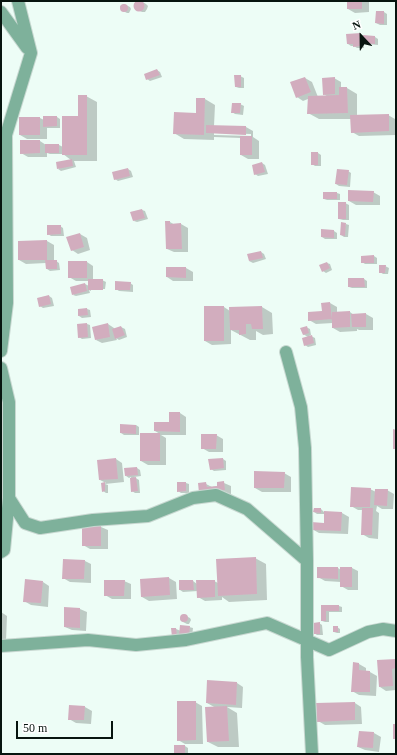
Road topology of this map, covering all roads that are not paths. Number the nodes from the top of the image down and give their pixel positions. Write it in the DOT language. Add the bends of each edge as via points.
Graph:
graph roads {
  1 [pos="18,1"];
  2 [pos="1,12"];
  3 [pos="31,53"];
  4 [pos="1,351"];
  5 [pos="286,352"];
  6 [pos="1,368"];
  7 [pos="9,498"];
  8 [pos="1,552"];
  9 [pos="308,561"];
  10 [pos="396,630"];
  11 [pos="307,640"];
  12 [pos="1,646"];
  13 [pos="312,754"];
  1 -- 3 [label="street"];
  2 -- 3 [label="street"];
  3 -- 4 [label="street" via="6,135 7,303"];
  5 -- 9 [label="street" via="301,407 305,448"];
  6 -- 7 [label="street" via="8,402"];
  7 -- 8 [label="street" via="4,550"];
  7 -- 9 [label="street" via="25,523 40,528 93,520 148,516 193,498 216,495 247,509"];
  9 -- 11 [label="street"];
  10 -- 11 [label="street" via="368,632 329,650"];
  11 -- 12 [label="street" via="267,623 186,640 136,645 88,640"];
  11 -- 13 [label="street"];
}
